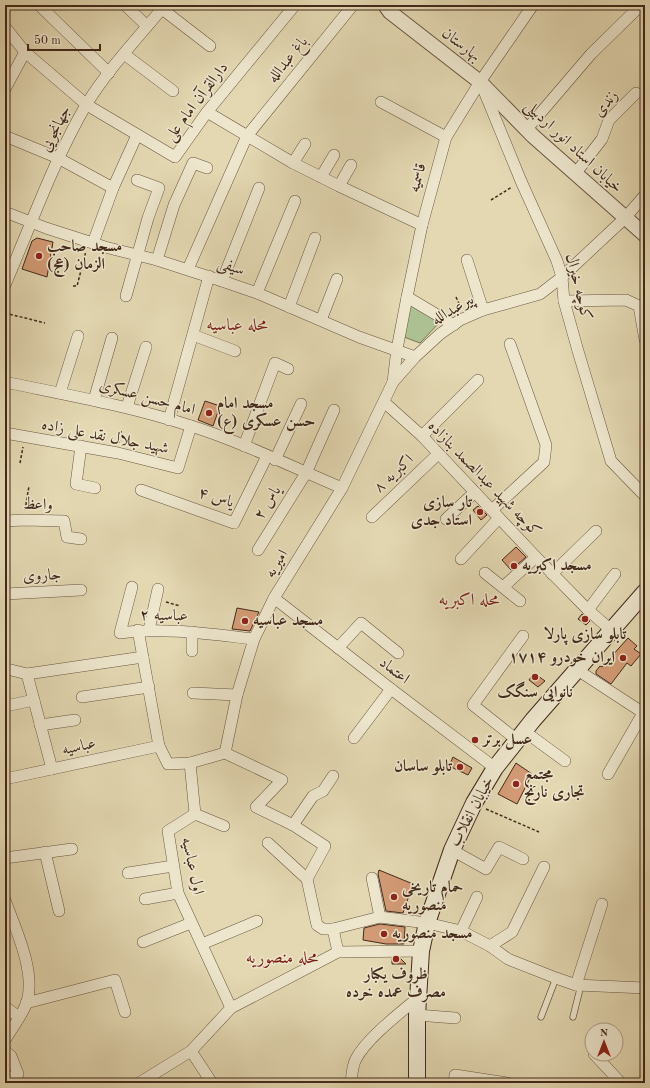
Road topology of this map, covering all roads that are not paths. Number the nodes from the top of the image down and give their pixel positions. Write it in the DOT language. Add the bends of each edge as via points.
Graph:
graph roads {
  1 [pos="39,5"];
  2 [pos="125,5"];
  3 [pos="295,5"];
  4 [pos="353,5"];
  5 [pos="385,5"];
  6 [pos="533,5"];
  7 [pos="641,5"];
  8 [pos="163,7"];
  9 [pos="147,26"];
  10 [pos="5,27"];
  11 [pos="210,46"];
  12 [pos="25,52"];
  13 [pos="124,54"];
  14 [pos="109,73"];
  15 [pos="480,82"];
  16 [pos="5,89"];
  17 [pos="173,92"];
  18 [pos="636,93"];
  19 [pos="381,102"];
  20 [pos="87,105"];
  21 [pos="207,112"];
  22 [pos="526,130"];
  23 [pos="137,135"];
  24 [pos="5,136"];
  25 [pos="247,136"];
  26 [pos="446,137"];
  27 [pos="305,144"];
  28 [pos="334,155"];
  29 [pos="58,158"];
  30 [pos="293,162"];
  31 [pos="351,165"];
  32 [pos="207,168"];
  33 [pos="575,174"];
  34 [pos="321,177"];
  35 [pos="137,180"];
  36 [pos="339,186"];
  37 [pos="113,188"];
  38 [pos="259,188"];
  39 [pos="645,195"];
  40 [pos="295,201"];
  41 [pos="5,212"];
  42 [pos="625,218"];
  43 [pos="32,222"];
  44 [pos="422,224"];
  45 [pos="645,235"];
  46 [pos="316,238"];
  47 [pos="91,242"];
  48 [pos="138,254"];
  49 [pos="158,260"];
  50 [pos="467,260"];
  51 [pos="188,269"];
  52 [pos="209,276"];
  53 [pos="562,277"];
  54 [pos="337,278"];
  55 [pos="222,281"];
  56 [pos="5,285"];
  57 [pos="257,293"];
  58 [pos="126,296"];
  59 [pos="407,297"];
  60 [pos="564,301"];
  61 [pos="289,307"];
  62 [pos="483,310"];
  63 [pos="321,320"];
  64 [pos="454,325"];
  65 [pos="193,335"];
  66 [pos="78,336"];
  67 [pos="112,338"];
  68 [pos="645,340"];
  69 [pos="510,344"];
  70 [pos="146,347"];
  71 [pos="397,349"];
  72 [pos="235,351"];
  73 [pos="415,357"];
  74 [pos="288,368"];
  75 [pos="478,380"];
  76 [pos="5,382"];
  77 [pos="393,382"];
  78 [pos="60,393"];
  79 [pos="94,400"];
  80 [pos="384,402"];
  81 [pos="301,404"];
  82 [pos="127,407"];
  83 [pos="334,410"];
  84 [pos="169,420"];
  85 [pos="191,426"];
  86 [pos="5,433"];
  87 [pos="422,436"];
  88 [pos="82,446"];
  89 [pos="244,446"];
  90 [pos="438,454"];
  91 [pos="271,458"];
  92 [pos="306,473"];
  93 [pos="95,488"];
  94 [pos="342,488"];
  95 [pos="141,490"];
  96 [pos="475,492"];
  97 [pos="645,496"];
  98 [pos="495,514"];
  99 [pos="372,517"];
  100 [pos="446,519"];
  101 [pos="5,521"];
  102 [pos="596,531"];
  103 [pos="81,539"];
  104 [pos="258,550"];
  105 [pos="536,557"];
  106 [pos="461,559"];
  107 [pos="485,573"];
  108 [pos="552,574"];
  109 [pos="615,574"];
  110 [pos="132,587"];
  111 [pos="503,587"];
  112 [pos="81,590"];
  113 [pos="645,592"];
  114 [pos="5,594"];
  115 [pos="157,595"];
  116 [pos="274,598"];
  117 [pos="520,600"];
  118 [pos="588,610"];
  119 [pos="144,630"];
  120 [pos="611,630"];
  121 [pos="192,632"];
  122 [pos="523,636"];
  123 [pos="254,639"];
  124 [pos="338,648"];
  125 [pos="192,651"];
  126 [pos="398,653"];
  127 [pos="143,657"];
  128 [pos="7,669"];
  129 [pos="576,670"];
  130 [pos="27,674"];
  131 [pos="149,687"];
  132 [pos="391,689"];
  133 [pos="193,693"];
  134 [pos="237,696"];
  135 [pos="82,697"];
  136 [pos="34,700"];
  137 [pos="6,706"];
  138 [pos="644,714"];
  139 [pos="75,720"];
  140 [pos="40,725"];
  141 [pos="521,736"];
  142 [pos="354,738"];
  143 [pos="160,746"];
  144 [pos="225,753"];
  145 [pos="565,761"];
  146 [pos="190,763"];
  147 [pos="495,768"];
  148 [pos="52,769"];
  149 [pos="608,774"];
  150 [pos="333,776"];
  151 [pos="5,779"];
  152 [pos="195,814"];
  153 [pos="224,826"];
  154 [pos="293,826"];
  155 [pos="268,843"];
  156 [pos="72,849"];
  157 [pos="452,850"];
  158 [pos="45,852"];
  159 [pos="5,858"];
  160 [pos="523,859"];
  161 [pos="173,866"];
  162 [pos="544,867"];
  163 [pos="128,873"];
  164 [pos="372,878"];
  165 [pos="307,880"];
  166 [pos="178,893"];
  167 [pos="477,897"];
  168 [pos="145,899"];
  169 [pos="5,900"];
  170 [pos="602,904"];
  171 [pos="59,911"];
  172 [pos="7,914"];
  173 [pos="380,917"];
  174 [pos="257,921"];
  175 [pos="191,923"];
  176 [pos="427,923"];
  177 [pos="333,929"];
  178 [pos="461,931"];
  179 [pos="143,942"];
  180 [pos="202,944"];
  181 [pos="490,946"];
  182 [pos="421,951"];
  183 [pos="338,952"];
  184 [pos="556,978"];
  185 [pos="578,985"];
  186 [pos="645,988"];
  187 [pos="418,997"];
  188 [pos="26,1003"];
  189 [pos="231,1008"];
  190 [pos="5,1009"];
  191 [pos="124,1012"];
  192 [pos="417,1015"];
  193 [pos="18,1017"];
  194 [pos="541,1017"];
  195 [pos="573,1017"];
  196 [pos="455,1018"];
  197 [pos="5,1040"];
  198 [pos="5,1051"];
  199 [pos="191,1051"];
  200 [pos="601,1062"];
  201 [pos="5,1080"];
  202 [pos="139,1083"];
  203 [pos="212,1083"];
  204 [pos="351,1083"];
  205 [pos="417,1083"];
  206 [pos="454,1083"];
  207 [pos="507,1083"];
  208 [pos="621,1083"];
  1 -- 14 [label="street"];
  2 -- 9 [label="street"];
  3 -- 21 [label="street, دارالقرآن امام علی"];
  4 -- 25 [label="street, باغ عبدالله"];
  5 -- 15 [label="street, بهارستان" via="390,12"];
  6 -- 15 [label="street, قاسمیه"];
  7 -- 22 [label="street" via="591,54"];
  8 -- 9 [label="street, جهانجویی"];
  8 -- 11 [label="street"];
  9 -- 13 [label="street, جهانجویی"];
  10 -- 12 [label="street, دارالقرآن امام علی"];
  12 -- 16 [label="street"];
  12 -- 20 [label="street, دارالقرآن امام علی"];
  13 -- 14 [label="street, جهانجویی"];
  13 -- 17 [label="street"];
  14 -- 20 [label="street, جهانجویی"];
  15 -- 22 [label="street, خیابان استاد انور اردبیلی"];
  15 -- 26 [label="street, قاسمیه"];
  15 -- 53 [label="street, کوچه خیرال"];
  18 -- 33 [label="street, زندی" via="609,120 602,139"];
  19 -- 26 [label="street"];
  20 -- 23 [label="street, دارالقرآن امام علی"];
  20 -- 29 [label="street, جهانجویی"];
  21 -- 23 [label="street, دارالقرآن امام علی" via="175,157"];
  21 -- 25 [label="street"];
  22 -- 33 [label="street, خیابان استاد انور اردبیلی"];
  23 -- 37 [label="street"];
  24 -- 29 [label="street"];
  25 -- 30 [label="street"];
  25 -- 51 [label="street, باغ عبدالله"];
  26 -- 44 [label="street, قاسمیه"];
  27 -- 30 [label="street"];
  28 -- 34 [label="street"];
  29 -- 37 [label="street"];
  29 -- 43 [label="street, جهانجویی"];
  30 -- 34 [label="street"];
  31 -- 36 [label="street"];
  32 -- 49 [label="street" via="192,163 174,205"];
  33 -- 42 [label="street, خیابان استاد انور اردبیلی"];
  34 -- 36 [label="street"];
  35 -- 48 [label="street" via="159,188"];
  36 -- 44 [label="street"];
  37 -- 47 [label="street"];
  38 -- 55 [label="street"];
  39 -- 42 [label="street, پیرعبدالله"];
  40 -- 57 [label="street"];
  41 -- 43 [label="street, سیفی"];
  42 -- 45 [label="street, خیابان استاد انور اردبیلی"];
  42 -- 53 [label="street, پیرعبدالله"];
  43 -- 47 [label="street, سیفی"];
  43 -- 56 [label="street, جهانجویی"];
  44 -- 59 [label="street, قاسمیه"];
  46 -- 61 [label="street"];
  47 -- 48 [label="street, سیفی"];
  48 -- 49 [label="street, سیفی"];
  48 -- 58 [label="street"];
  49 -- 51 [label="street, سیفی"];
  50 -- 62 [label="street"];
  51 -- 52 [label="street, سیفی"];
  52 -- 55 [label="street, سیفی"];
  52 -- 65 [label="street"];
  53 -- 60 [label="street, کوچه خیرال"];
  53 -- 62 [label="street, پیرعبدالله" via="540,294"];
  54 -- 63 [label="street"];
  55 -- 57 [label="street, سیفی"];
  57 -- 61 [label="street, سیفی"];
  59 -- 64 [label="street"];
  59 -- 71 [label="street, قاسمیه"];
  60 -- 68 [label="street" via="626,300 639,306"];
  60 -- 97 [label="street, کوچه خیرال" via="611,461"];
  61 -- 63 [label="street, سیفی"];
  62 -- 64 [label="street, پیرعبدالله"];
  63 -- 71 [label="street, سیفی"];
  64 -- 73 [label="street, پیرعبدالله"];
  65 -- 72 [label="street"];
  65 -- 84 [label="street"];
  66 -- 78 [label="street"];
  67 -- 79 [label="street"];
  69 -- 98 [label="street" via="546,444 544,462"];
  70 -- 82 [label="street"];
  71 -- 73 [label="street, سیفی"];
  71 -- 77 [label="street, قاسمیه"];
  73 -- 77 [label="street, پیرعبدالله"];
  74 -- 89 [label="street" via="275,363"];
  75 -- 87 [label="street"];
  76 -- 78 [label="street, امام حسن عسکری"];
  77 -- 80 [label="street, پیرعبدالله"];
  78 -- 79 [label="street, امام حسن عسکری"];
  79 -- 82 [label="street, امام حسن عسکری"];
  80 -- 87 [label="street, کوچه شهید عبدالصمد بنازاده"];
  80 -- 94 [label="street, امیریه"];
  81 -- 91 [label="street"];
  82 -- 84 [label="street, امام حسن عسکری"];
  83 -- 92 [label="street, یاس ۲"];
  84 -- 85 [label="street, امام حسن عسکری"];
  85 -- 88 [label="street, شهید جلال نقد علی زاده" via="178,468"];
  85 -- 89 [label="street, امام حسن عسکری"];
  86 -- 88 [label="street, شهید جلال نقد علی زاده"];
  87 -- 90 [label="street, کوچه شهید عبدالصمد بنازاده"];
  88 -- 93 [label="street" via="76,484"];
  89 -- 91 [label="street, امام حسن عسکری"];
  90 -- 96 [label="street, کوچه شهید عبدالصمد بنازاده"];
  90 -- 99 [label="street, اکبریه ۸"];
  91 -- 92 [label="street, امام حسن عسکری"];
  91 -- 95 [label="street, یاس ۴" via="234,523"];
  92 -- 94 [label="street, امام حسن عسکری"];
  92 -- 104 [label="street, یاس ۲"];
  94 -- 116 [label="street, امیریه"];
  96 -- 98 [label="street, کوچه شهید عبدالصمد بنازاده"];
  96 -- 100 [label="street"];
  98 -- 105 [label="street, کوچه شهید عبدالصمد بنازاده"];
  98 -- 106 [label="street"];
  101 -- 103 [label="street, واعظ" via="64,522 66,537"];
  102 -- 108 [label="street"];
  105 -- 108 [label="street, کوچه شهید عبدالصمد بنازاده"];
  105 -- 111 [label="street"];
  107 -- 111 [label="street"];
  108 -- 118 [label="street, کوچه شهید عبدالصمد بنازاده"];
  109 -- 118 [label="street"];
  110 -- 119 [label="street, عباسیه ۲" via="120,633"];
  111 -- 117 [label="street"];
  112 -- 114 [label="street, جاروی"];
  113 -- 120 [label="main road, خیابان انقلاب"];
  115 -- 119 [label="street"];
  116 -- 123 [label="street, امیریه"];
  116 -- 124 [label="street, اعتماد"];
  118 -- 120 [label="street, کوچه شهید عبدالصمد بنازاده"];
  119 -- 121 [label="street, عباسیه ۲"];
  119 -- 127 [label="street"];
  120 -- 129 [label="main road, خیابان انقلاب"];
  121 -- 123 [label="street, عباسیه ۲"];
  121 -- 125 [label="street"];
  122 -- 141 [label="street" via="473,704"];
  123 -- 134 [label="street, امیریه"];
  124 -- 126 [label="street" via="361,623"];
  124 -- 132 [label="street, اعتماد"];
  127 -- 130 [label="street"];
  127 -- 131 [label="street"];
  128 -- 130 [label="street"];
  129 -- 138 [label="street"];
  129 -- 141 [label="main road, خیابان انقلاب"];
  130 -- 136 [label="street"];
  131 -- 135 [label="street"];
  131 -- 143 [label="street"];
  132 -- 142 [label="street"];
  132 -- 147 [label="street, اعتماد"];
  133 -- 134 [label="street"];
  134 -- 144 [label="street, امیریه"];
  136 -- 137 [label="street"];
  136 -- 140 [label="street"];
  138 -- 149 [label="street"];
  139 -- 140 [label="street"];
  140 -- 148 [label="street"];
  141 -- 145 [label="street"];
  141 -- 147 [label="main road, خیابان انقلاب"];
  143 -- 146 [label="street" via="168,764"];
  143 -- 148 [label="street, عباسیه"];
  144 -- 146 [label="street"];
  144 -- 154 [label="street" via="282,780 256,806"];
  146 -- 152 [label="street"];
  147 -- 157 [label="main road, خیابان انقلاب"];
  148 -- 151 [label="street, عباسیه"];
  150 -- 154 [label="street" via="323,791 313,796"];
  152 -- 153 [label="street, اول عباسیه"];
  152 -- 161 [label="street, اول عباسیه" via="168,831"];
  154 -- 165 [label="street" via="325,846"];
  155 -- 165 [label="street"];
  156 -- 158 [label="street"];
  157 -- 160 [label="street" via="486,869 498,847"];
  157 -- 176 [label="main road, خیابان انقلاب"];
  158 -- 159 [label="street"];
  158 -- 171 [label="street"];
  161 -- 163 [label="street"];
  161 -- 166 [label="street, اول عباسیه"];
  162 -- 181 [label="street" via="512,932"];
  164 -- 173 [label="street"];
  165 -- 177 [label="street" via="317,925 323,929"];
  166 -- 168 [label="street"];
  166 -- 175 [label="street, اول عباسیه"];
  167 -- 178 [label="street"];
  169 -- 172 [label="street"];
  170 -- 185 [label="street"];
  172 -- 188 [label="street" via="29,976"];
  173 -- 176 [label="street"];
  173 -- 177 [label="street"];
  174 -- 180 [label="street"];
  175 -- 179 [label="street"];
  175 -- 180 [label="street, اول عباسیه"];
  176 -- 178 [label="street"];
  176 -- 182 [label="main road, خیابان انقلاب"];
  177 -- 183 [label="street"];
  178 -- 181 [label="street"];
  180 -- 189 [label="street, اول عباسیه"];
  181 -- 184 [label="street" via="508,959"];
  182 -- 183 [label="street"];
  182 -- 187 [label="main road, خیابان انقلاب"];
  183 -- 189 [label="street"];
  184 -- 185 [label="street"];
  184 -- 194 [label="lane"];
  185 -- 186 [label="street"];
  185 -- 195 [label="lane"];
  187 -- 192 [label="main road, خیابان انقلاب"];
  187 -- 204 [label="street" via="361,1050 353,1066"];
  188 -- 191 [label="street" via="115,980"];
  188 -- 193 [label="street"];
  189 -- 199 [label="street"];
  190 -- 193 [label="street"];
  192 -- 196 [label="street"];
  192 -- 205 [label="main road, خیابان انقلاب"];
  193 -- 197 [label="street"];
  198 -- 201 [label="street" via="11,1056 18,1074"];
  199 -- 202 [label="street"];
  199 -- 203 [label="street"];
  200 -- 208 [label="street"];
  206 -- 207 [label="street" via="455,1075"];
}
